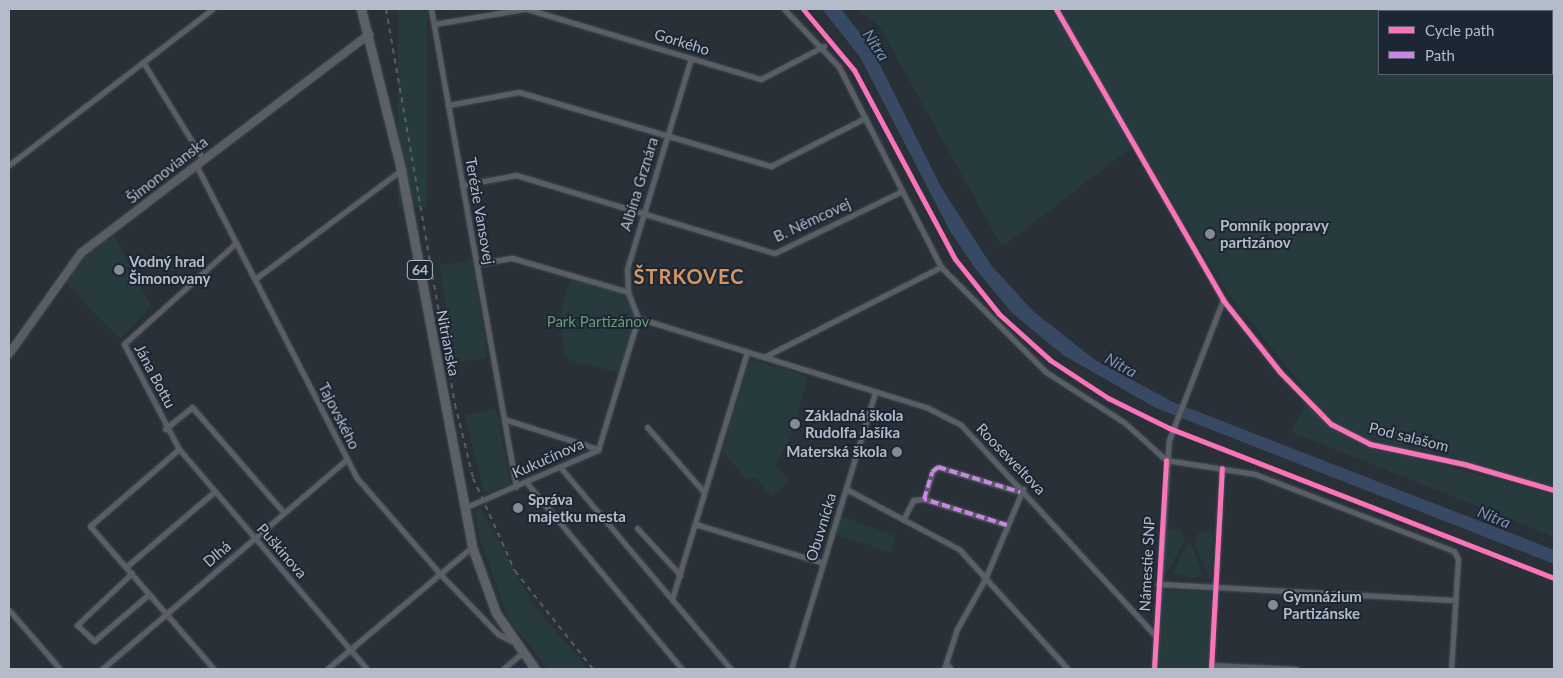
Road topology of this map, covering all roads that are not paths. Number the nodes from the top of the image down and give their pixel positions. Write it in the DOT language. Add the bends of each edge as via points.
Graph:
graph roads {
  1 [pos="212,9"];
  2 [pos="361,9"];
  3 [pos="431,9"];
  4 [pos="526,9"];
  5 [pos="784,9"];
  6 [pos="1056,9"];
  7 [pos="434,24"];
  8 [pos="370,34"];
  9 [pos="824,46"];
  10 [pos="691,58"];
  11 [pos="143,62"];
  12 [pos="448,105"];
  13 [pos="865,118"];
  14 [pos="667,135"];
  15 [pos="203,160"];
  16 [pos="9,165"];
  17 [pos="196,165"];
  18 [pos="401,170"];
  19 [pos="463,184"];
  20 [pos="902,191"];
  21 [pos="644,212"];
  22 [pos="236,243"];
  23 [pos="477,264"];
  24 [pos="941,267"];
  25 [pos="255,279"];
  26 [pos="628,292"];
  27 [pos="1223,300"];
  28 [pos="638,318"];
  29 [pos="747,352"];
  30 [pos="9,354"];
  31 [pos="764,357"];
  32 [pos="876,392"];
  33 [pos="504,419"];
  34 [pos="646,426"];
  35 [pos="165,429"];
  36 [pos="179,449"];
  37 [pos="598,450"];
  38 [pos="347,459"];
  39 [pos="1166,460"];
  40 [pos="560,467"];
  41 [pos="1222,468"];
  42 [pos="526,482"];
  43 [pos="516,487"];
  44 [pos="846,490"];
  45 [pos="1554,490"];
  46 [pos="215,491"];
  47 [pos="1021,491"];
  48 [pos="704,492"];
  49 [pos="924,500"];
  50 [pos="464,508"];
  51 [pos="284,513"];
  52 [pos="903,520"];
  53 [pos="695,524"];
  54 [pos="1006,525"];
  55 [pos="637,528"];
  56 [pos="255,538"];
  57 [pos="472,547"];
  58 [pos="823,563"];
  59 [pos="126,567"];
  60 [pos="439,573"];
  61 [pos="132,574"];
  62 [pos="680,576"];
  63 [pos="985,579"];
  64 [pos="1158,584"];
  65 [pos="1215,586"];
  66 [pos="149,594"];
  67 [pos="672,600"];
  68 [pos="1455,600"];
  69 [pos="9,610"];
  70 [pos="167,614"];
  71 [pos="1155,635"];
  72 [pos="511,641"];
  73 [pos="350,649"];
  74 [pos="521,654"];
  75 [pos="946,663"];
  76 [pos="1211,667"];
  77 [pos="60,669"];
  78 [pos="102,669"];
  79 [pos="214,669"];
  80 [pos="326,669"];
  81 [pos="367,669"];
  82 [pos="503,669"];
  83 [pos="535,669"];
  84 [pos="682,669"];
  85 [pos="731,669"];
  86 [pos="791,669"];
  87 [pos="944,669"];
  88 [pos="951,669"];
  89 [pos="1068,669"];
  90 [pos="1154,669"];
  91 [pos="1296,669"];
  92 [pos="1451,669"];
  1 -- 11 [label="street"];
  2 -- 8 [label="main road, Nitrianska / 64"];
  3 -- 7 [label="street, Terézie Vansovej"];
  4 -- 7 [label="street, Gorkého"];
  4 -- 10 [label="street, Gorkého"];
  5 -- 9 [label="street"];
  6 -- 27 [label="street, Pod salašom"];
  7 -- 12 [label="street, Terézie Vansovej"];
  8 -- 15 [label="street, Šimonovianska"];
  8 -- 18 [label="main road, Nitrianska / 64"];
  9 -- 10 [label="street, Gorkého" via="761,79"];
  9 -- 13 [label="street"];
  10 -- 14 [label="street, Albína Grznára"];
  11 -- 15 [label="street"];
  11 -- 16 [label="street"];
  12 -- 14 [label="street" via="519,92"];
  12 -- 19 [label="street, Terézie Vansovej"];
  13 -- 14 [label="street" via="771,166"];
  13 -- 20 [label="street"];
  14 -- 21 [label="street, Albína Grznára"];
  15 -- 17 [label="street, Šimonovianska"];
  17 -- 22 [label="street, Tajovského"];
  17 -- 30 [label="street, Šimonovianska" via="81,253"];
  18 -- 25 [label="street"];
  18 -- 50 [label="main road, Nitrianska / 64"];
  19 -- 21 [label="street, B. Němcovej" via="516,175"];
  19 -- 23 [label="street, Terézie Vansovej"];
  20 -- 21 [label="street, B. Němcovej" via="775,253"];
  20 -- 24 [label="street"];
  21 -- 26 [label="street, Albína Grznára" via="627,269"];
  22 -- 25 [label="street, Tajovského"];
  22 -- 35 [label="street, Jána Bottu" via="123,341 165,421"];
  23 -- 26 [label="street" via="512,258"];
  23 -- 33 [label="street, Terézie Vansovej"];
  24 -- 31 [label="street"];
  24 -- 39 [label="street" via="1046,372 1125,423"];
  25 -- 38 [label="street, Tajovského"];
  26 -- 28 [label="street, Albína Grznára"];
  27 -- 39 [label="street, Námestie SNP" via="1172,428"];
  27 -- 45 [label="street, Pod salašom" via="1280,372 1331,424 1370,444 1464,464"];
  28 -- 29 [label="street, Rooseweltova"];
  28 -- 37 [label="street, Kukučínova"];
  29 -- 31 [label="street, Rooseweltova"];
  29 -- 48 [label="street"];
  31 -- 32 [label="street, Rooseweltova"];
  32 -- 44 [label="street, Obuvnícka"];
  32 -- 47 [label="street, Rooseweltova" via="928,408 961,426"];
  33 -- 37 [label="street"];
  33 -- 43 [label="street, Terézie Vansovej"];
  34 -- 48 [label="street"];
  35 -- 36 [label="street, Jána Bottu"];
  35 -- 51 [label="street" via="192,406"];
  36 -- 46 [label="street, Puškinova"];
  36 -- 59 [label="street" via="90,526"];
  37 -- 40 [label="street, Kukučínova"];
  38 -- 51 [label="street, Dlhá"];
  38 -- 60 [label="street, Tajovského" via="356,478"];
  39 -- 41 [label="street"];
  39 -- 64 [label="street, Námestie SNP"];
  40 -- 42 [label="street, Kukučínova"];
  40 -- 67 [label="street"];
  41 -- 65 [label="street"];
  41 -- 68 [label="street" via="1255,474 1454,551 1458,559"];
  42 -- 43 [label="street, Kukučínova"];
  42 -- 84 [label="street"];
  43 -- 50 [label="street, Kukučínova"];
  44 -- 52 [label="street"];
  44 -- 58 [label="street, Obuvnícka"];
  46 -- 56 [label="street, Puškinova"];
  46 -- 59 [label="street"];
  47 -- 49 [label="street" via="938,467 932,472"];
  47 -- 54 [label="street"];
  47 -- 71 [label="street, Rooseweltova"];
  48 -- 53 [label="street"];
  49 -- 52 [label="street" via="913,500"];
  49 -- 54 [label="street"];
  50 -- 57 [label="main road, Nitrianska / 64"];
  51 -- 56 [label="street, Dlhá"];
  52 -- 63 [label="street" via="959,549"];
  53 -- 58 [label="street"];
  53 -- 62 [label="street"];
  54 -- 63 [label="street"];
  55 -- 62 [label="street"];
  56 -- 70 [label="street, Dlhá"];
  56 -- 73 [label="street, Puškinova"];
  57 -- 60 [label="street"];
  57 -- 72 [label="main road, Nitrianska / 64" via="480,577"];
  58 -- 86 [label="street, Obuvnícka"];
  59 -- 61 [label="street"];
  60 -- 72 [label="street, Tajovského" via="498,634"];
  60 -- 73 [label="street"];
  61 -- 66 [label="street"];
  61 -- 66 [label="street" via="77,626 94,641"];
  62 -- 67 [label="street"];
  63 -- 75 [label="street" via="957,629"];
  63 -- 89 [label="street"];
  64 -- 65 [label="street, Námestie SNP"];
  64 -- 71 [label="street, Námestie SNP"];
  65 -- 68 [label="street, Námestie SNP"];
  65 -- 76 [label="street"];
  66 -- 70 [label="street"];
  67 -- 85 [label="street"];
  68 -- 92 [label="street"];
  69 -- 77 [label="street"];
  70 -- 78 [label="street, Dlhá"];
  70 -- 79 [label="street"];
  71 -- 90 [label="street, Námestie SNP"];
  72 -- 74 [label="main road, Nitrianska / 64"];
  73 -- 80 [label="street"];
  73 -- 81 [label="street, Puškinova"];
  74 -- 82 [label="street"];
  74 -- 83 [label="main road, Nitrianska / 64"];
  75 -- 87 [label="street"];
  75 -- 88 [label="street"];
  76 -- 91 [label="street"];
}
